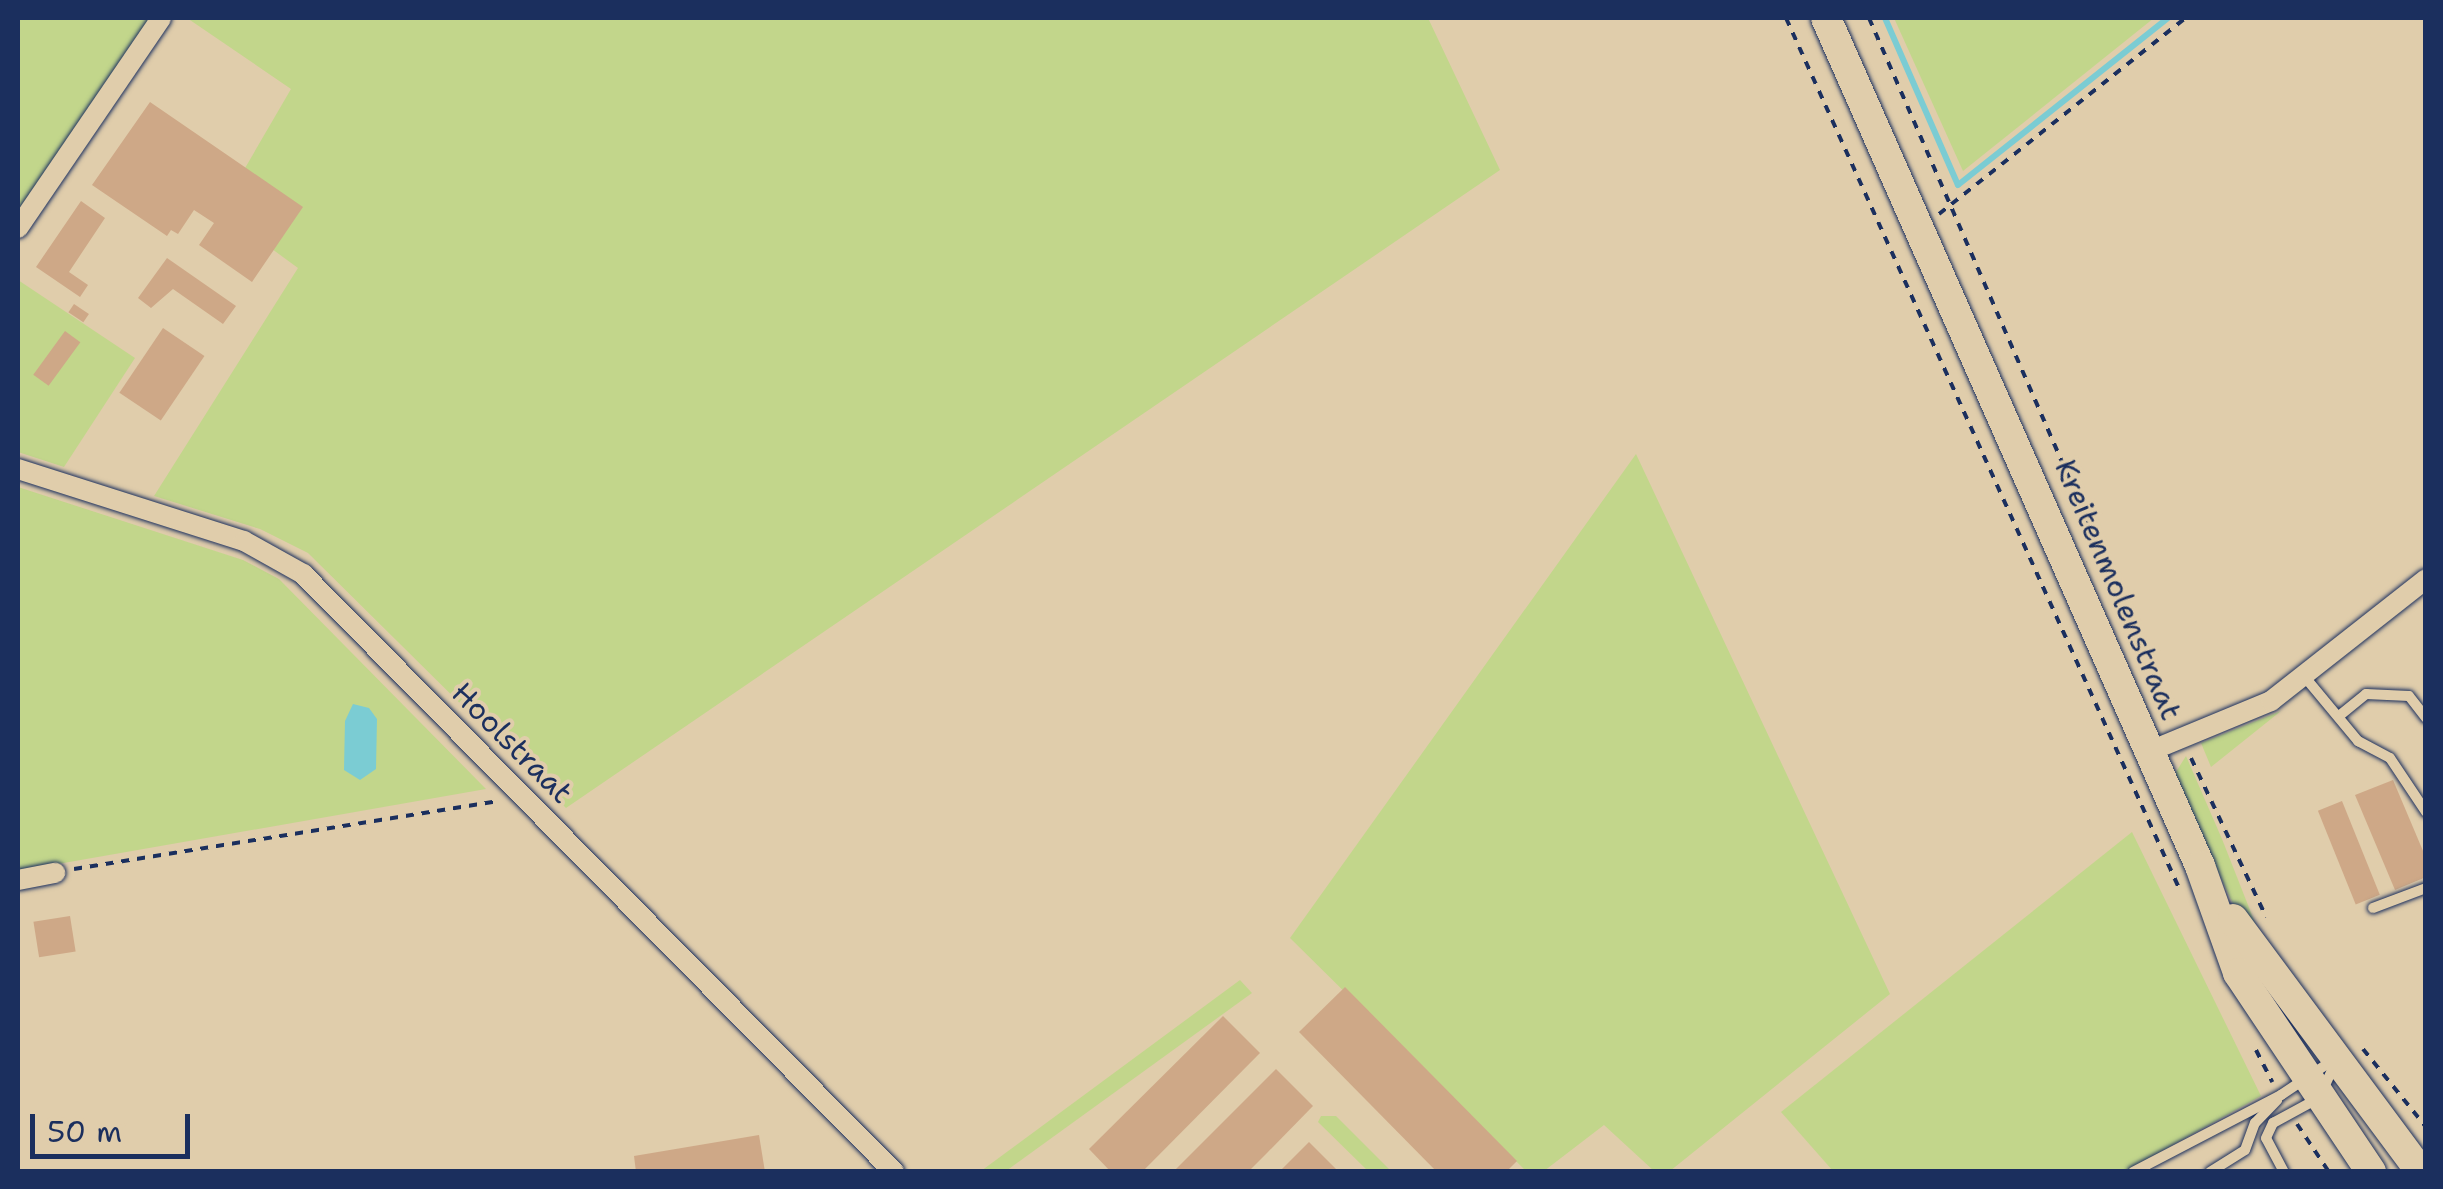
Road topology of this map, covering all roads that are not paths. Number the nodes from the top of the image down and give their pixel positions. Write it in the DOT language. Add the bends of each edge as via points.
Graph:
graph roads {
  1 [pos="161,18"];
  2 [pos="1826,18"];
  3 [pos="18,228"];
  4 [pos="18,469"];
  5 [pos="2426,579"];
  6 [pos="2304,676"];
  7 [pos="2339,716"];
  8 [pos="2426,718"];
  9 [pos="2148,752"];
  10 [pos="2426,812"];
  11 [pos="2200,866"];
  12 [pos="54,873"];
  13 [pos="18,880"];
  14 [pos="2426,888"];
  15 [pos="2374,908"];
  16 [pos="2348,1050"];
  17 [pos="2302,1091"];
  18 [pos="2151,1166"];
  19 [pos="2215,1171"];
  20 [pos="894,1172"];
  21 [pos="2134,1172"];
  22 [pos="2284,1172"];
  23 [pos="2371,1172"];
  24 [pos="2422,1172"];
  1 -- 3 [label="street"];
  2 -- 9 [label="street, Kreitenmolenstraat"];
  4 -- 20 [label="street, Hoolstraat" via="278,556"];
  5 -- 6 [label="street"];
  6 -- 7 [label="lane"];
  6 -- 9 [label="street" via="2270,701"];
  7 -- 8 [label="lane" via="2366,694 2409,696"];
  7 -- 10 [label="lane" via="2358,742 2390,758"];
  9 -- 11 [label="street, Kreitenmolenstraat"];
  11 -- 16 [label="street, Kreitenmolenstraat" via="2256,958"];
  11 -- 17 [label="street, Kreitenmolenstraat" via="2238,973"];
  12 -- 13 [label="street"];
  14 -- 15 [label="lane"];
  16 -- 17 [label="lane"];
  16 -- 17 [label="lane"];
  16 -- 24 [label="street, Kreitenmolenstraat"];
  17 -- 18 [label="lane"];
  17 -- 19 [label="lane" via="2256,1123 2245,1150"];
  17 -- 22 [label="lane" via="2266,1138"];
  17 -- 23 [label="street, Kreitenmolenstraat"];
  18 -- 21 [label="lane"];
}
